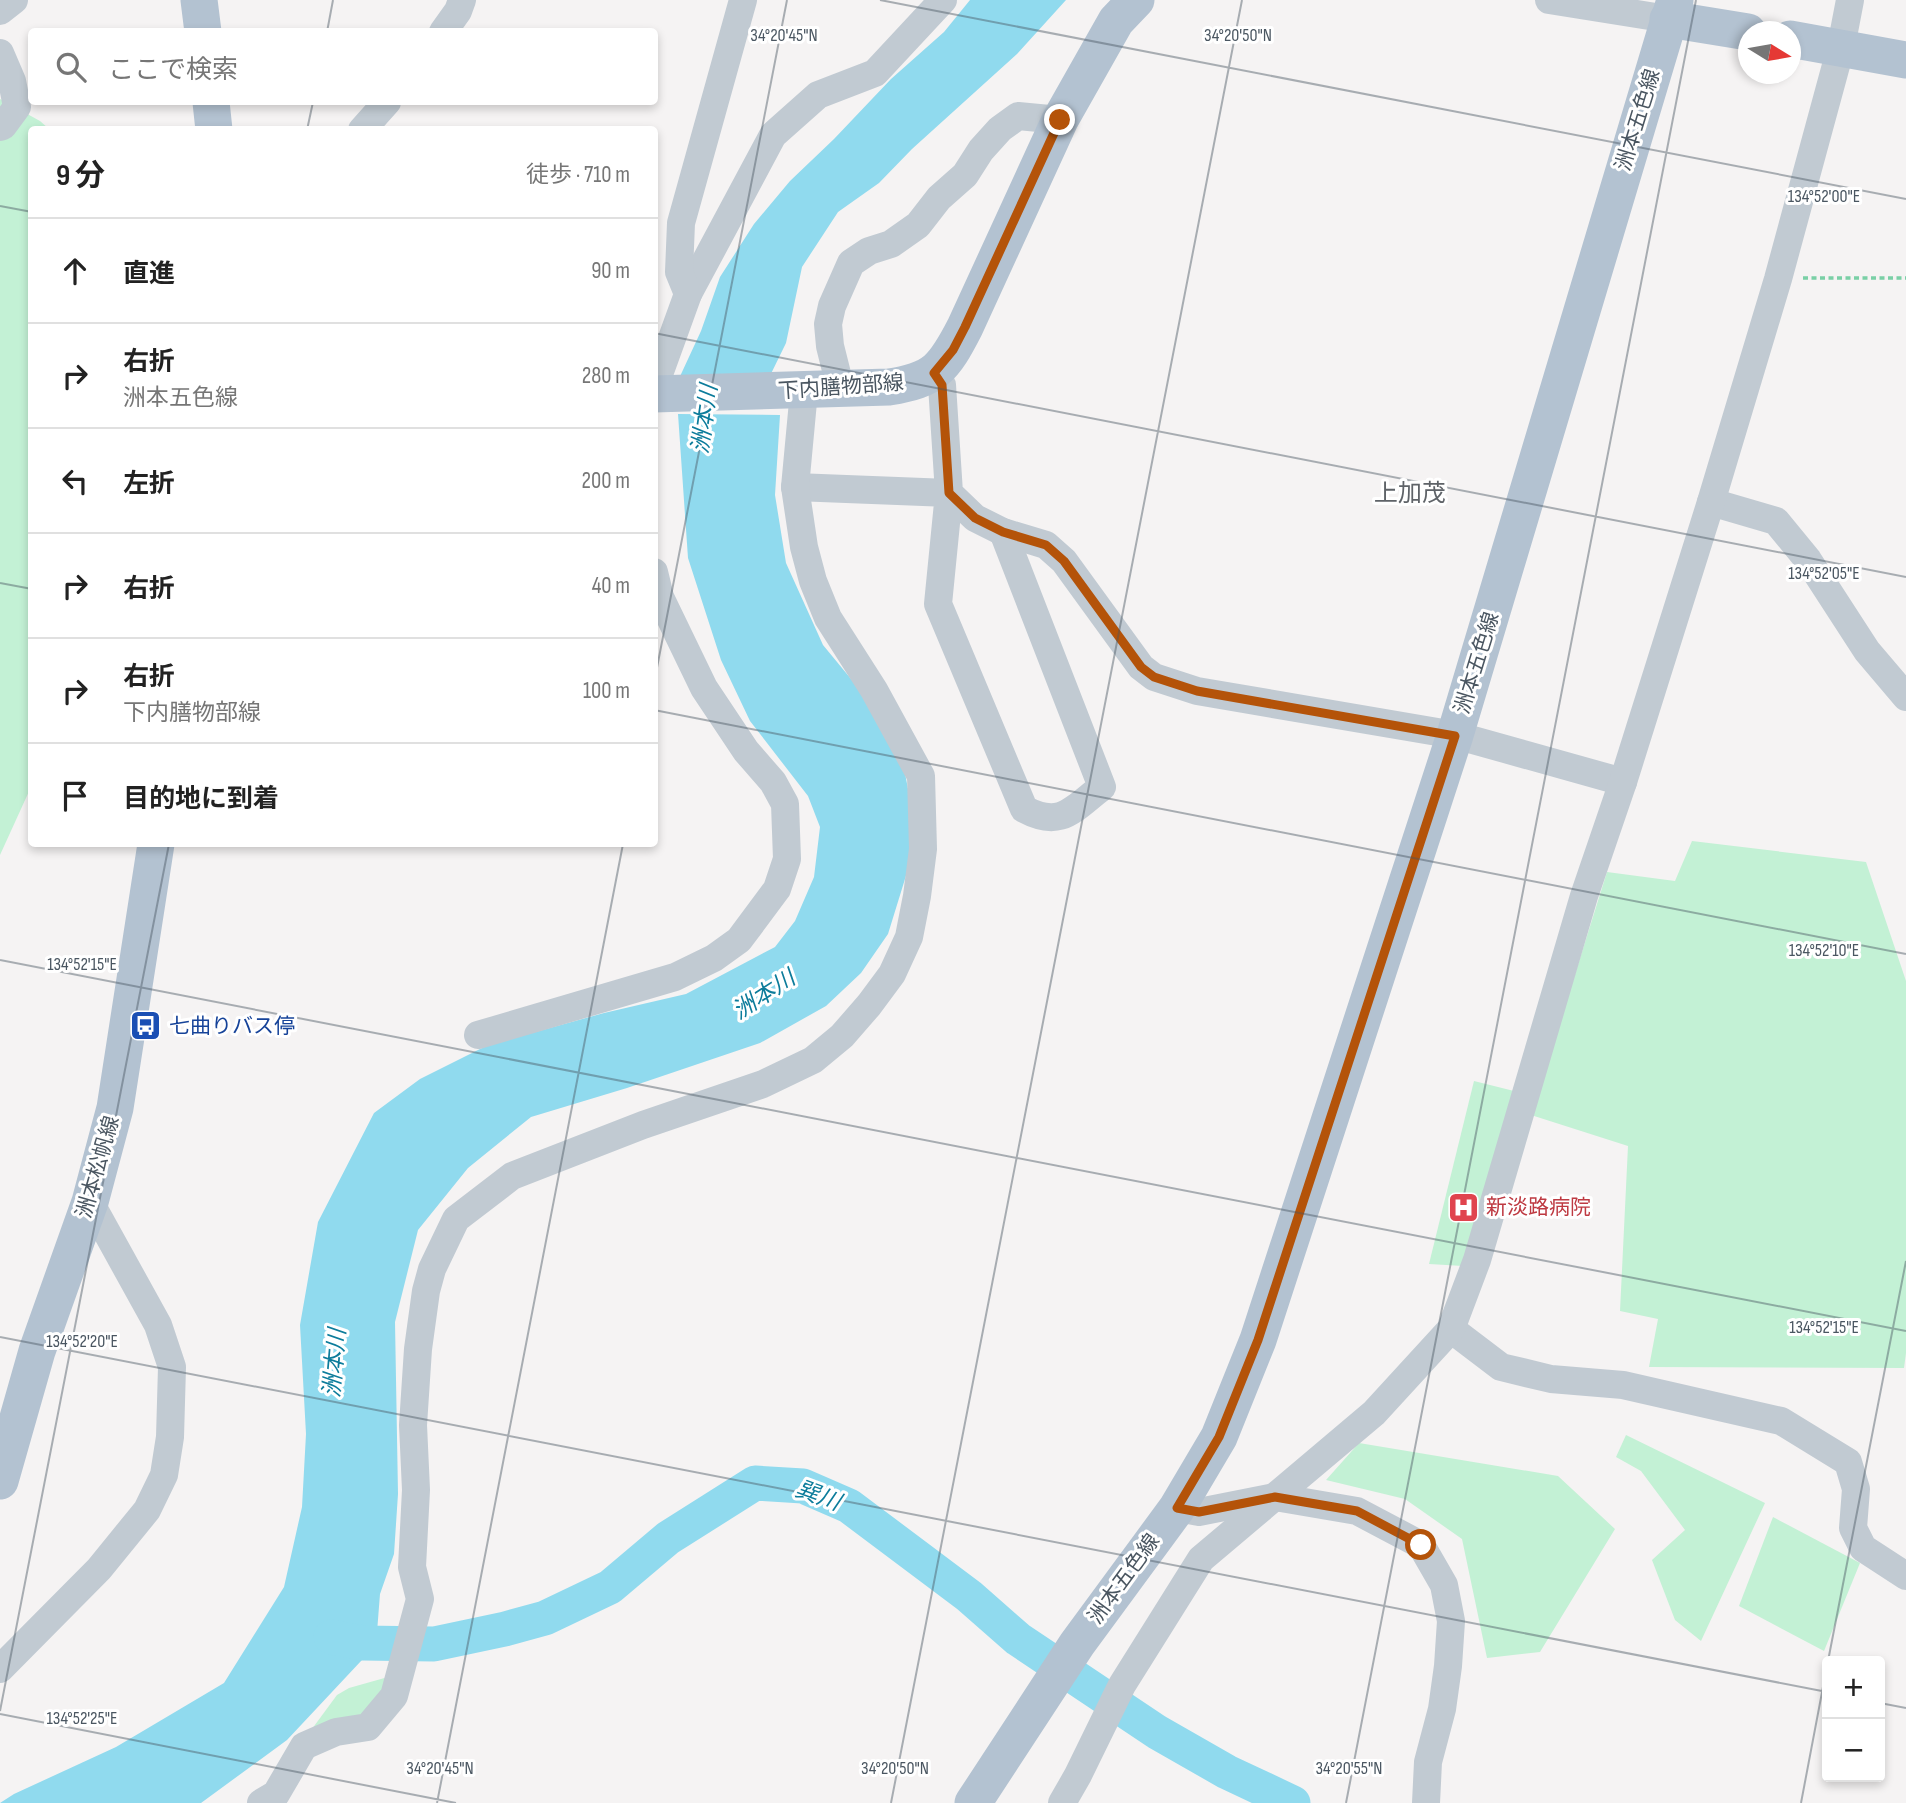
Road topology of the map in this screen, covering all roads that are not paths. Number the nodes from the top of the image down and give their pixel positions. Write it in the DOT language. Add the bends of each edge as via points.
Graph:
graph roads {
  1 [pos="13,0"];
  2 [pos="199,0"];
  3 [pos="463,0"];
  4 [pos="743,0"];
  5 [pos="943,0"];
  6 [pos="1136,0"];
  7 [pos="1549,0"];
  8 [pos="1850,0"];
  9 [pos="1672,10"];
  10 [pos="0,11"];
  11 [pos="202,28"];
  12 [pos="446,28"];
  13 [pos="1738,29"];
  14 [pos="1801,41"];
  15 [pos="1841,47"];
  16 [pos="0,53"];
  17 [pos="1906,60"];
  18 [pos="211,105"];
  19 [pos="384,105"];
  20 [pos="1060,120"];
  21 [pos="214,126"];
  22 [pos="366,126"];
  23 [pos="0,127"];
  24 [pos="688,294"];
  25 [pos="934,373"];
  26 [pos="841,390"];
  27 [pos="804,391"];
  28 [pos="661,392"];
  29 [pos="795,487"];
  30 [pos="949,493"];
  31 [pos="1711,502"];
  32 [pos="1003,532"];
  33 [pos="658,589"];
  34 [pos="1906,697"];
  35 [pos="1455,736"];
  36 [pos="1623,782"];
  37 [pos="156,847"];
  38 [pos="478,1035"];
  39 [pos="90,1202"];
  40 [pos="1451,1329"];
  41 [pos="2,1467"];
  42 [pos="1275,1497"];
  43 [pos="1177,1508"];
  44 [pos="1906,1576"];
  45 [pos="0,1669"];
  46 [pos="261,1803"];
  47 [pos="973,1803"];
  48 [pos="1062,1803"];
  49 [pos="1426,1803"];
  1 -- 10 [label="street"];
  2 -- 11 [label="main road"];
  3 -- 12 [label="street"];
  4 -- 24 [label="street" via="681,223 679,272"];
  5 -- 24 [label="street" via="875,74 818,95 773,135"];
  6 -- 20 [label="main road, 下内膳物部線" via="1116,21"];
  7 -- 9 [label="street"];
  8 -- 15 [label="street"];
  9 -- 13 [label="main road"];
  9 -- 35 [label="main road, 洲本五色線"];
  14 -- 15 [label="main road"];
  15 -- 17 [label="main road"];
  15 -- 31 [label="street"];
  16 -- 23 [label="street" via="17,107"];
  18 -- 21 [label="main road"];
  19 -- 22 [label="street"];
  20 -- 25 [label="main road, 下内膳物部線" via="965,327"];
  20 -- 26 [label="street" via="1018,116 1000,129 918,225 851,263 828,324"];
  24 -- 28 [label="street"];
  25 -- 26 [label="main road, 下内膳物部線" via="911,384"];
  25 -- 30 [label="street" via="942,385"];
  26 -- 27 [label="main road, 下内膳物部線"];
  27 -- 28 [label="main road, 下内膳物部線"];
  27 -- 29 [label="street"];
  29 -- 30 [label="street"];
  29 -- 46 [label="street" via="804,547 828,618 921,776 923,849 909,937 892,974 869,1005 813,1060 763,1084 512,1176 456,1219 432,1269 418,1349 412,1567 420,1599 394,1696 368,1727 336,1732 304,1746 276,1794"];
  30 -- 32 [label="street" via="975,518"];
  30 -- 32 [label="street" via="938,604 1024,809 1042,819 1066,815 1102,786"];
  31 -- 34 [label="street" via="1776,521 1808,560 1867,651"];
  31 -- 36 [label="street"];
  32 -- 35 [label="street" via="1046,545 1064,561 1141,667 1154,677 1197,691"];
  33 -- 38 [label="street" via="704,688 785,804 787,859 777,889 738,940 714,958 664,980"];
  35 -- 36 [label="street"];
  35 -- 43 [label="main road, 洲本五色線" via="1258,1340 1219,1437"];
  36 -- 40 [label="street" via="1584,896 1477,1260"];
  37 -- 39 [label="main road, 洲本松帆線" via="116,1108"];
  39 -- 41 [label="main road, 洲本松帆線"];
  39 -- 45 [label="street" via="158,1325 172,1367 164,1475 147,1510 99,1569"];
  40 -- 42 [label="street" via="1374,1413"];
  40 -- 44 [label="street" via="1501,1367 1551,1378 1623,1385 1782,1422 1848,1462 1856,1489 1853,1528 1863,1548"];
  42 -- 43 [label="street" via="1199,1512"];
  42 -- 48 [label="street" via="1201,1559 1122,1685"];
  42 -- 49 [label="street" via="1357,1511 1421,1545 1444,1585 1451,1621 1448,1667 1428,1762"];
  43 -- 47 [label="main road, 洲本五色線" via="1049,1684"];
}
